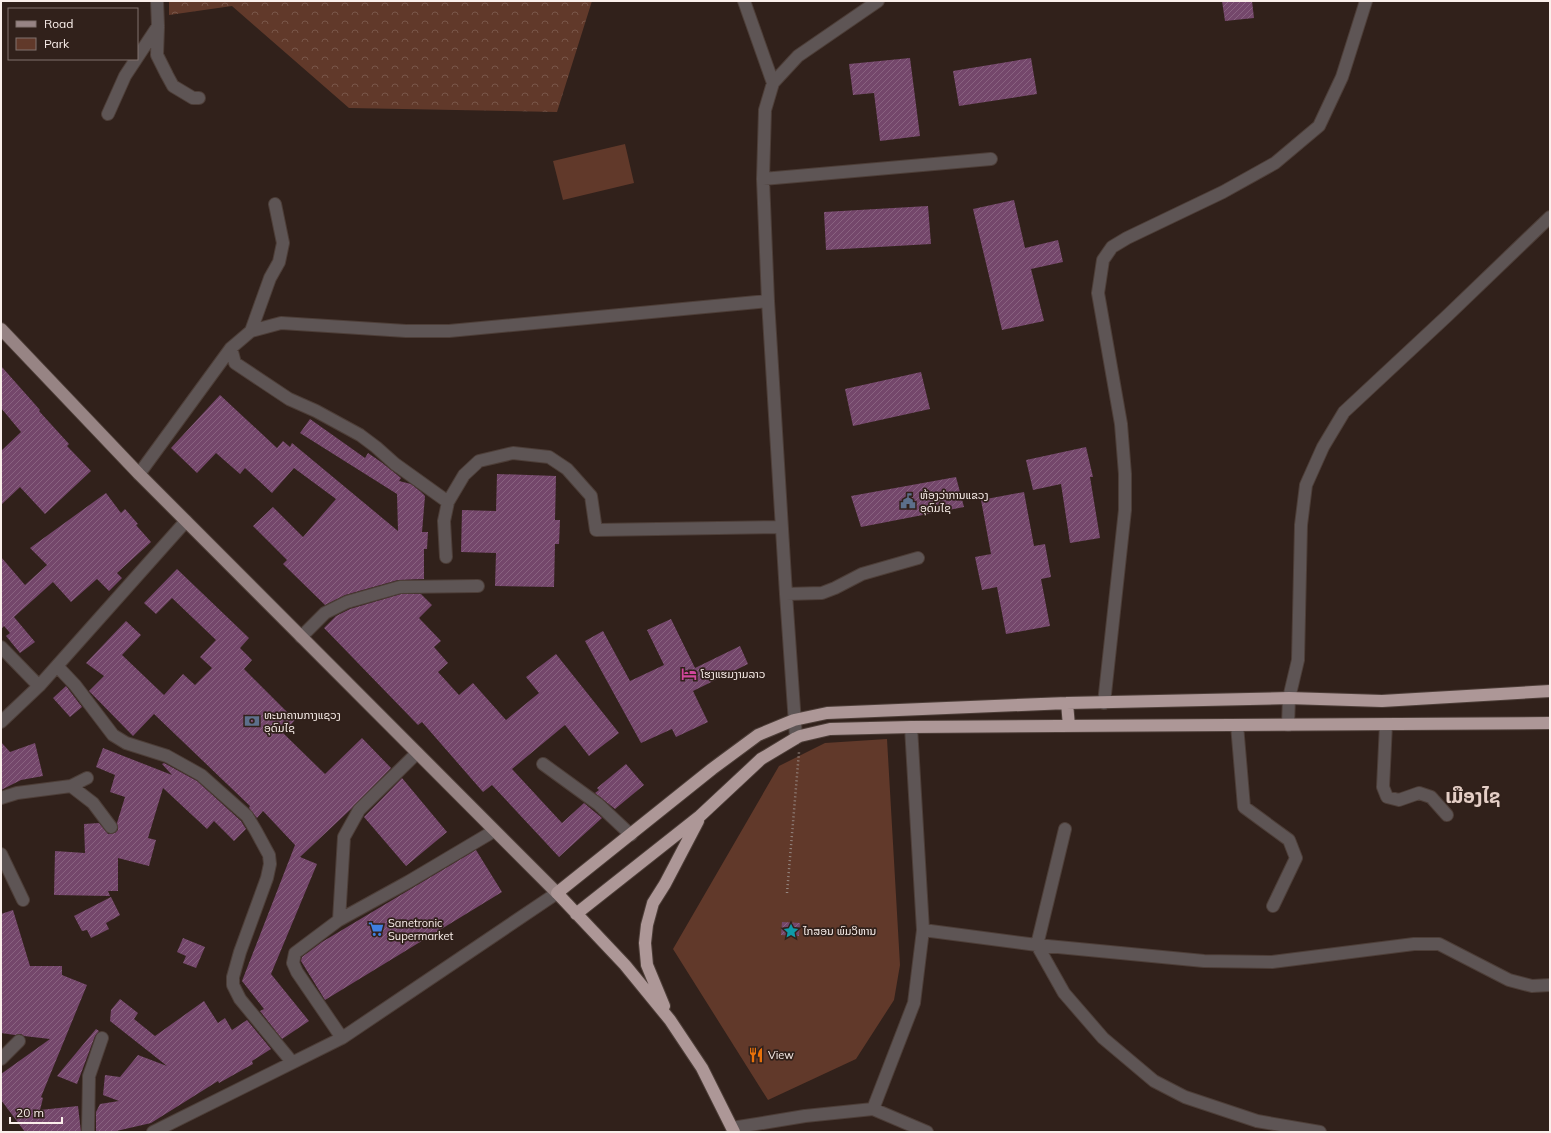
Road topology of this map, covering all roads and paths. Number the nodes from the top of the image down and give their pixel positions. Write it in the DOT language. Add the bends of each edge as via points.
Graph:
graph roads {
  1 [pos="157,1"];
  2 [pos="744,1"];
  3 [pos="878,1"];
  4 [pos="1366,1"];
  5 [pos="158,26"];
  6 [pos="138,56"];
  7 [pos="136,60"];
  8 [pos="773,83"];
  9 [pos="199,98"];
  10 [pos="108,114"];
  11 [pos="991,159"];
  12 [pos="763,178"];
  13 [pos="275,204"];
  14 [pos="1550,217"];
  15 [pos="768,301"];
  16 [pos="1,329"];
  17 [pos="251,331"];
  18 [pos="231,348"];
  19 [pos="139,474"];
  20 [pos="448,502"];
  21 [pos="186,521"];
  22 [pos="782,527"];
  23 [pos="446,557"];
  24 [pos="918,558"];
  25 [pos="478,586"];
  26 [pos="786,594"];
  27 [pos="301,637"];
  28 [pos="1,647"];
  29 [pos="57,666"];
  30 [pos="39,686"];
  31 [pos="1550,691"];
  32 [pos="1289,698"];
  33 [pos="1104,702"];
  34 [pos="1067,703"];
  35 [pos="794,720"];
  36 [pos="1,722"];
  37 [pos="1550,723"];
  38 [pos="1386,724"];
  39 [pos="1237,725"];
  40 [pos="1288,725"];
  41 [pos="1069,726"];
  42 [pos="911,727"];
  43 [pos="798,737"];
  44 [pos="417,753"];
  45 [pos="543,764"];
  46 [pos="87,778"];
  47 [pos="71,786"];
  48 [pos="1,798"];
  49 [pos="1447,815"];
  50 [pos="700,816"];
  51 [pos="110,827"];
  52 [pos="1065,828"];
  53 [pos="494,831"];
  54 [pos="631,835"];
  55 [pos="1,854"];
  56 [pos="557,893"];
  57 [pos="787,893"];
  58 [pos="23,900"];
  59 [pos="1273,906"];
  60 [pos="576,914"];
  61 [pos="339,920"];
  62 [pos="923,930"];
  63 [pos="1037,945"];
  64 [pos="1550,985"];
  65 [pos="670,1020"];
  66 [pos="102,1038"];
  67 [pos="342,1038"];
  68 [pos="19,1041"];
  69 [pos="1,1059"];
  70 [pos="292,1062"];
  71 [pos="873,1109"];
  72 [pos="733,1130"];
  73 [pos="88,1132"];
  74 [pos="153,1132"];
  75 [pos="927,1132"];
  76 [pos="1320,1132"];
  1 -- 5 [label="street"];
  2 -- 8 [label="street"];
  3 -- 8 [label="street" via="798,56"];
  4 -- 33 [label="street" via="1342,77 1319,126 1275,163 1127,238 1112,247 1103,260 1098,293 1121,424 1125,474 1124,510"];
  5 -- 6 [label="street"];
  5 -- 9 [label="street" via="157,55 173,86 193,98"];
  7 -- 10 [label="street" via="125,76"];
  8 -- 12 [label="street" via="765,110"];
  11 -- 12 [label="street"];
  12 -- 15 [label="street"];
  13 -- 17 [label="street" via="283,243 279,262 270,278"];
  14 -- 32 [label="street" via="1344,412 1324,447 1306,485 1301,525 1298,660"];
  15 -- 17 [label="street" via="449,331 406,331 281,323"];
  15 -- 22 [label="street"];
  16 -- 19 [label="main road"];
  17 -- 18 [label="street"];
  18 -- 19 [label="street"];
  18 -- 20 [label="street" via="235,363 289,399 316,410 360,435"];
  19 -- 21 [label="main road"];
  20 -- 22 [label="street" via="464,475 479,461 513,453 549,457 567,469 590,496 596,530"];
  20 -- 23 [label="street" via="444,521"];
  21 -- 27 [label="main road"];
  21 -- 29 [label="street"];
  22 -- 26 [label="street"];
  24 -- 26 [label="street" via="862,574 822,593"];
  25 -- 27 [label="street" via="400,587 347,602 325,613"];
  26 -- 35 [label="street"];
  27 -- 44 [label="main road"];
  28 -- 30 [label="street"];
  29 -- 30 [label="street"];
  29 -- 70 [label="street" via="75,685 113,735 126,743 167,756 201,774 247,816 256,831 269,855 270,864 240,952 233,985 240,999"];
  30 -- 36 [label="street"];
  31 -- 32 [label="highway" via="1382,701"];
  32 -- 33 [label="highway"];
  32 -- 40 [label="street"];
  33 -- 34 [label="highway"];
  34 -- 35 [label="highway" via="827,713"];
  34 -- 41 [label="highway"];
  35 -- 43 [label="street"];
  35 -- 54 [label="highway" via="758,735"];
  37 -- 38 [label="highway"];
  38 -- 40 [label="highway"];
  38 -- 49 [label="street" via="1383,787 1387,797 1399,800 1419,793 1431,797"];
  39 -- 40 [label="highway"];
  39 -- 41 [label="highway"];
  39 -- 59 [label="street" via="1244,807 1289,840 1296,858"];
  41 -- 42 [label="highway"];
  42 -- 43 [label="highway" via="830,729"];
  42 -- 62 [label="street"];
  43 -- 50 [label="highway" via="761,759"];
  43 -- 57 [label="path"];
  44 -- 53 [label="main road"];
  44 -- 61 [label="street" via="359,810 344,837"];
  45 -- 54 [label="street" via="598,804"];
  46 -- 47 [label="street"];
  47 -- 48 [label="street" via="17,793"];
  47 -- 51 [label="street" via="93,803"];
  50 -- 60 [label="highway"];
  50 -- 65 [label="highway" via="653,903 646,925 647,965"];
  52 -- 63 [label="street"];
  53 -- 56 [label="main road"];
  53 -- 61 [label="street"];
  54 -- 56 [label="highway"];
  55 -- 58 [label="street"];
  56 -- 60 [label="highway"];
  56 -- 67 [label="street"];
  60 -- 65 [label="highway" via="625,965"];
  61 -- 67 [label="street" via="302,947 295,954 293,963"];
  62 -- 63 [label="street"];
  62 -- 71 [label="street" via="914,1003"];
  63 -- 64 [label="street" via="1204,961 1272,962 1414,944 1439,944 1509,980 1532,986"];
  63 -- 76 [label="street" via="1064,993 1102,1038 1154,1081 1185,1098 1257,1121"];
  65 -- 72 [label="highway" via="702,1068"];
  66 -- 73 [label="street" via="88,1076"];
  67 -- 70 [label="street"];
  68 -- 69 [label="street"];
  70 -- 74 [label="street"];
  71 -- 72 [label="street" via="805,1116"];
  71 -- 75 [label="street"];
}
